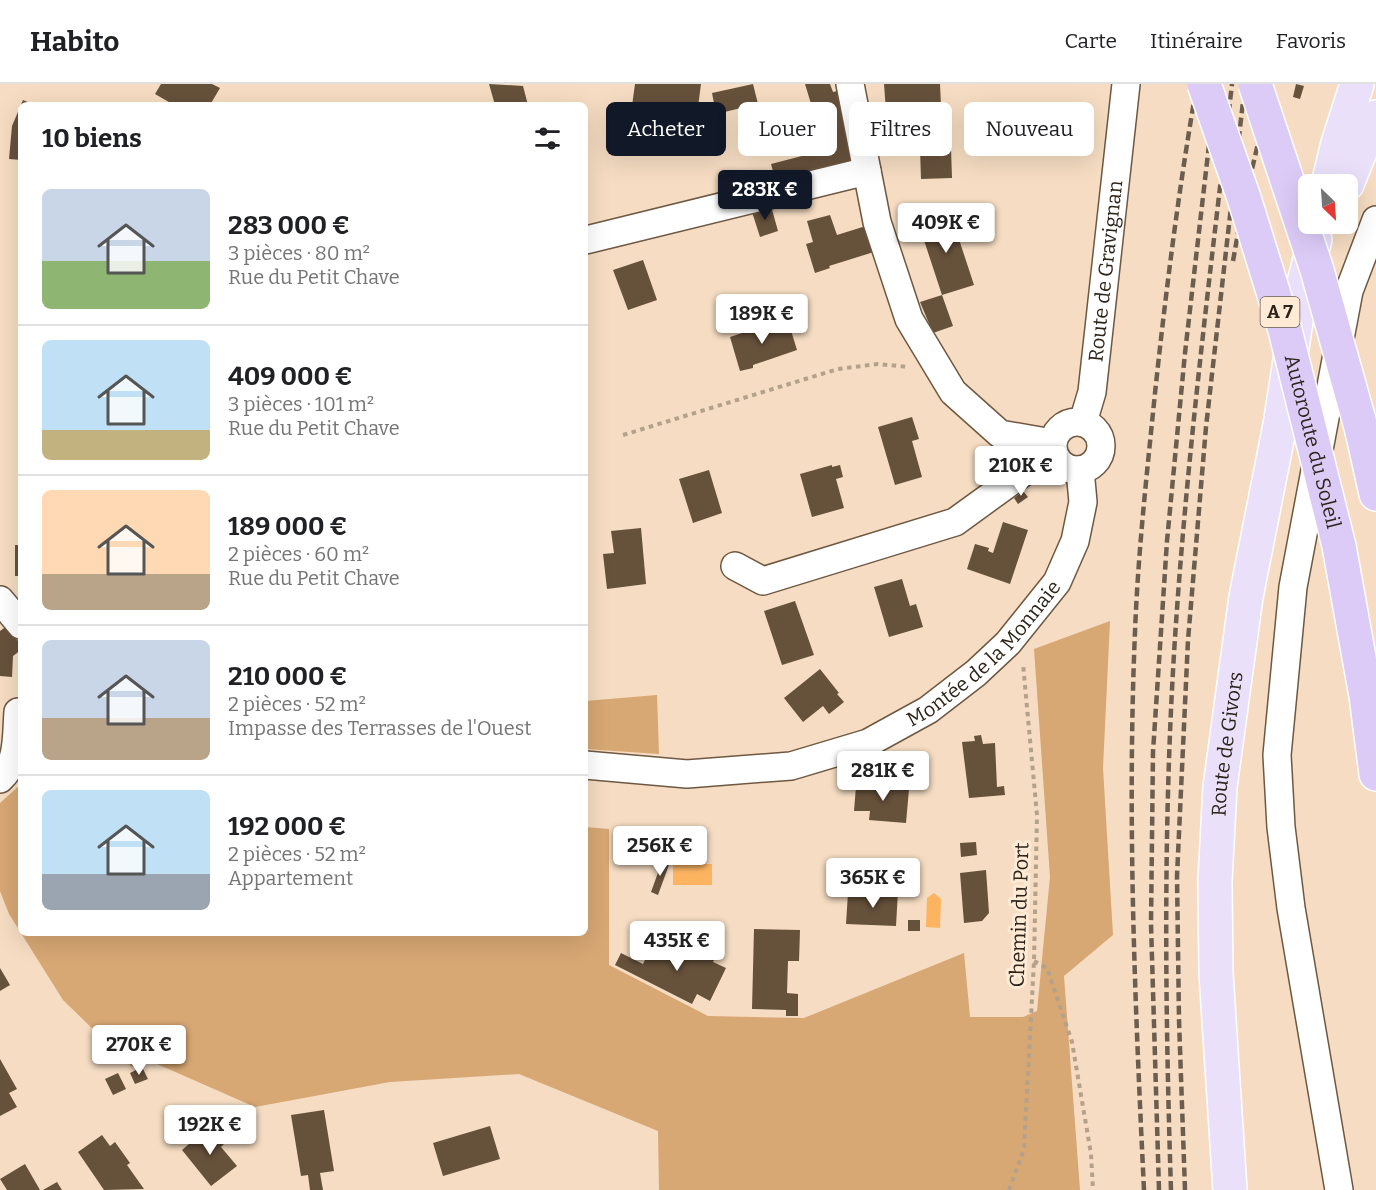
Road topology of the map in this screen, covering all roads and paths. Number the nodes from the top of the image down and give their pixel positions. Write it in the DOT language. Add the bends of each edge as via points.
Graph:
graph roads {
  1 [pos="850,84"];
  2 [pos="1126,84"];
  3 [pos="1204,84"];
  4 [pos="1255,84"];
  5 [pos="1357,84"];
  6 [pos="1376,117"];
  7 [pos="867,171"];
  8 [pos="1331,174"];
  9 [pos="1351,174"];
  10 [pos="1376,220"];
  11 [pos="1316,234"];
  12 [pos="1327,234"];
  13 [pos="588,240"];
  14 [pos="1299,302"];
  15 [pos="940,370"];
  16 [pos="1083,422"];
  17 [pos="623,435"];
  18 [pos="1053,447"];
  19 [pos="1080,470"];
  20 [pos="1376,494"];
  21 [pos="735,566"];
  22 [pos="0,600"];
  23 [pos="18,621"];
  24 [pos="1008,643"];
  25 [pos="13,712"];
  26 [pos="588,765"];
  27 [pos="1376,774"];
  28 [pos="0,779"];
  29 [pos="1034,961"];
  30 [pos="1009,1190"];
  31 [pos="1093,1190"];
  32 [pos="1230,1190"];
  33 [pos="1339,1190"];
  1 -- 7 [label="street"];
  2 -- 16 [label="street, Route de Gravignan" via="1092,392"];
  3 -- 27 [label="highway, Autoroute du Soleil / A 7, bridge" via="1286,330 1339,546"];
  4 -- 20 [label="highway, A 7, bridge" via="1317,270"];
  5 -- 8 [label="main road"];
  6 -- 9 [label="main road"];
  7 -- 13 [label="street"];
  7 -- 15 [label="street" via="877,222 909,319"];
  10 -- 33 [label="street" via="1349,291 1295,576 1277,755 1290,908"];
  11 -- 14 [label="main road, Route de Givors"];
  12 -- 14 [label="main road, Route de Givors"];
  14 -- 32 [label="main road, Route de Givors" via="1281,425 1246,597 1220,787 1216,973"];
  15 -- 17 [label="path" via="879,364 838,369"];
  15 -- 18 [label="street" via="953,392 1000,434"];
  16 -- 18 [label="street" via="1068,423 1059,429"];
  16 -- 19 [label="street" via="1091,425 1100,437 1101,450 1095,462"];
  18 -- 19 [label="street" via="1062,465"];
  18 -- 21 [label="street" via="956,522 763,581"];
  19 -- 24 [label="street, Montée de la Monnaie" via="1083,502 1075,541 1057,582"];
  22 -- 23 [label="street"];
  24 -- 26 [label="street, Montée de la Monnaie" via="928,710 868,743 790,766 687,774"];
  24 -- 29 [label="path, Chemin du Port" via="1022,661 1037,815"];
  25 -- 28 [label="street" via="15,753 10,770"];
  29 -- 30 [label="path, Chemin du Port" via="1024,1149"];
  29 -- 31 [label="path" via="1047,968 1072,1042 1091,1154"];
}
